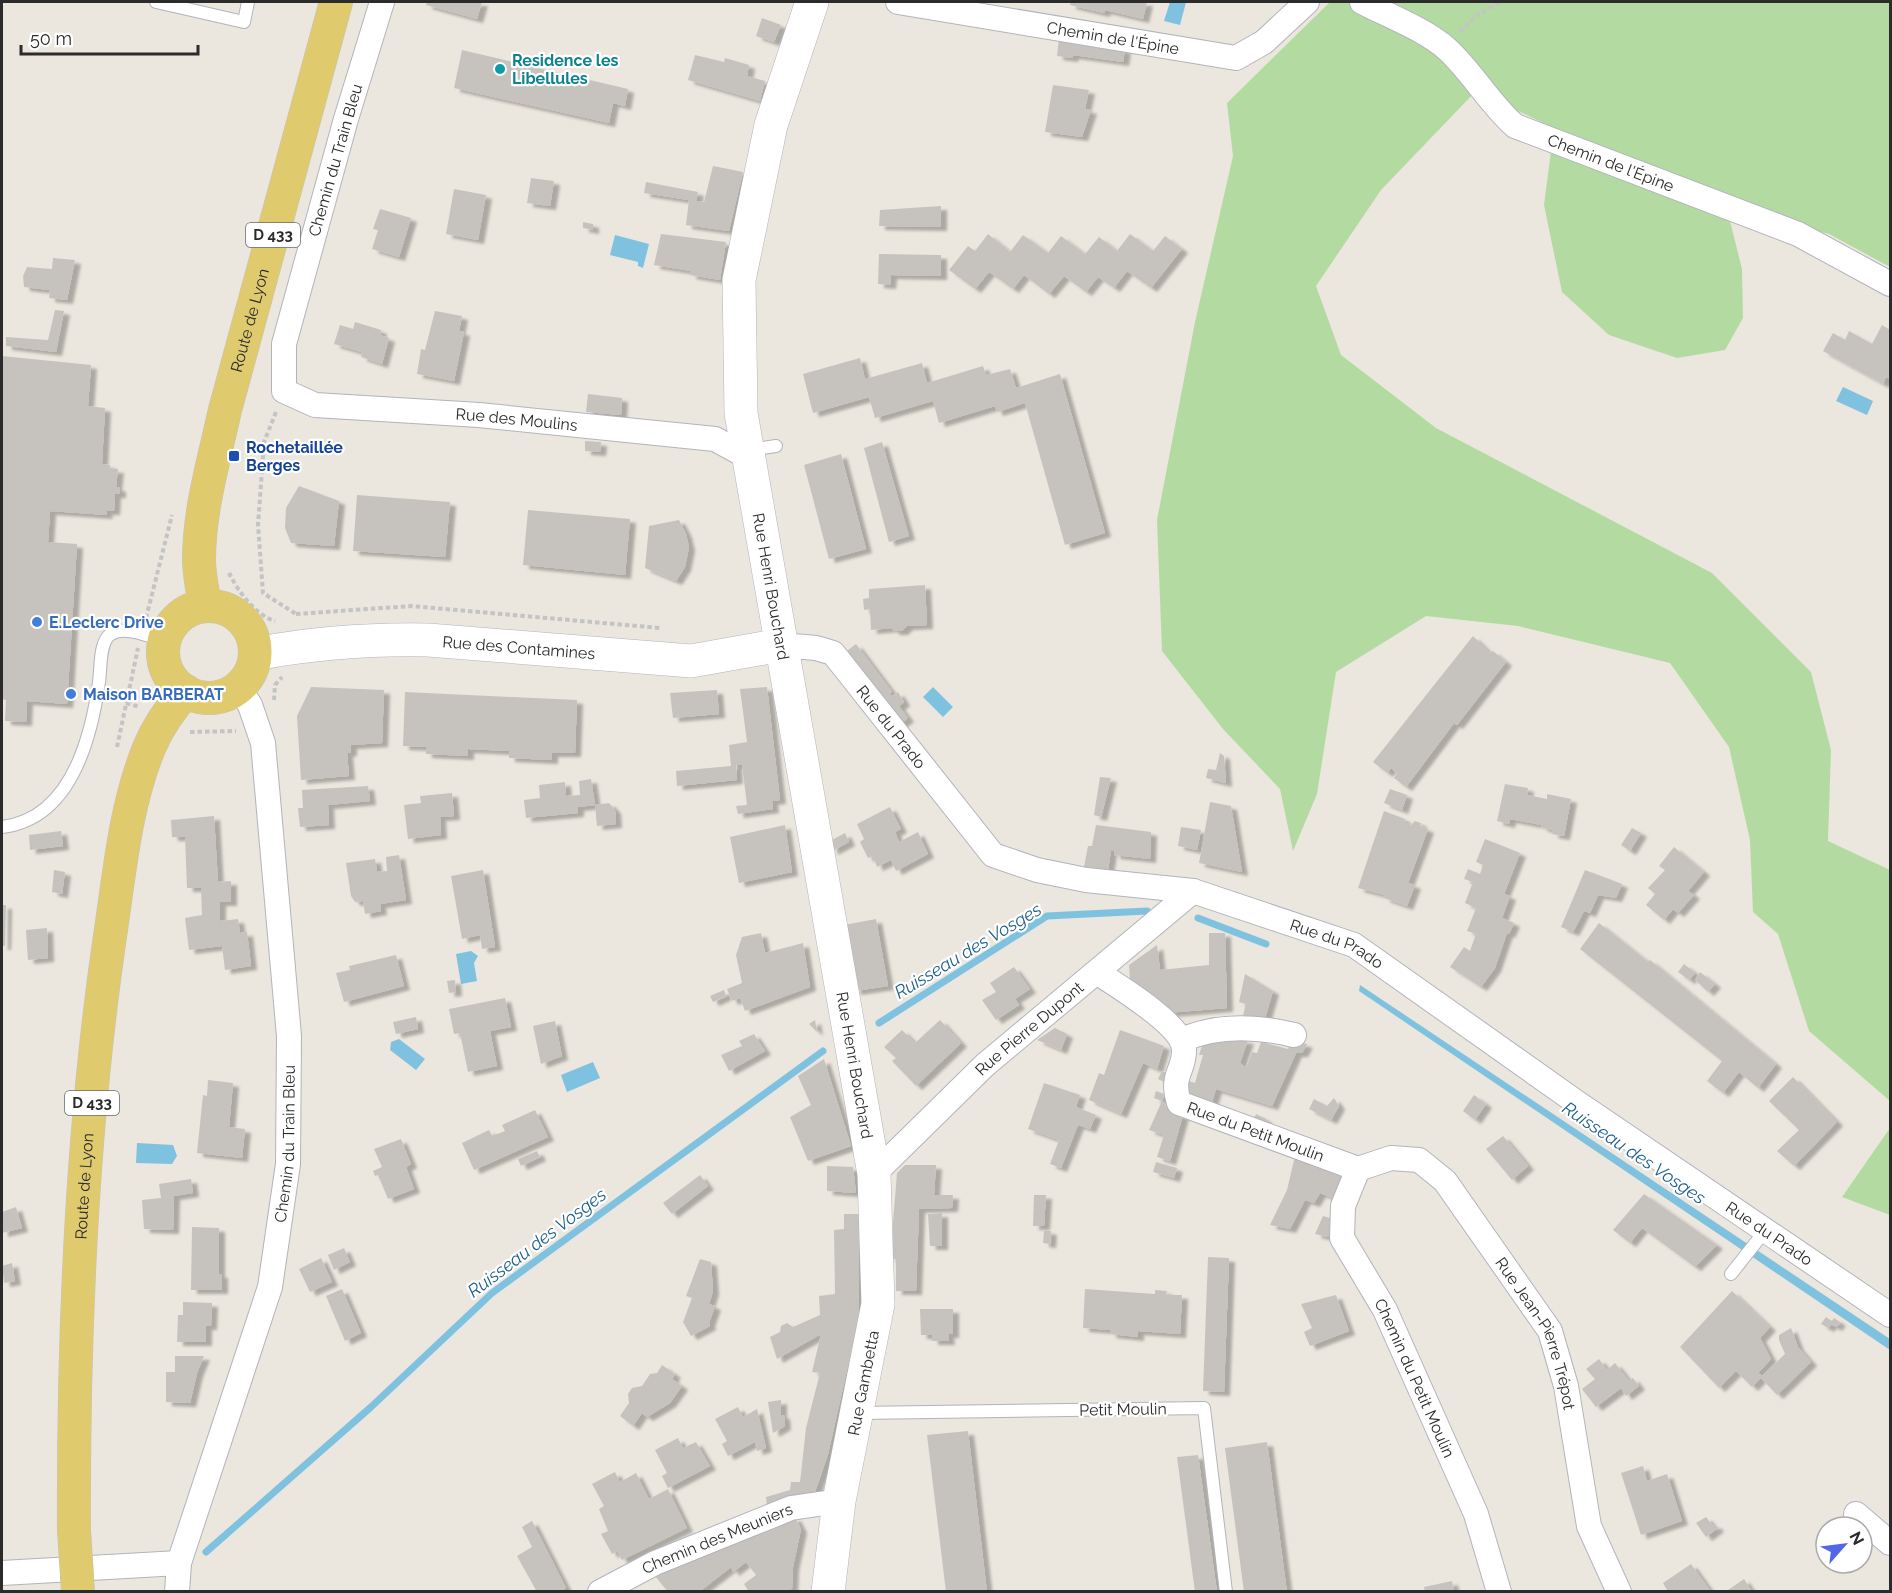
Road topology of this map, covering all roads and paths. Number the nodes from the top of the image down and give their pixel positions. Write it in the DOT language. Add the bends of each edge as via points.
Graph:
graph roads {
  1 [pos="156,2"];
  2 [pos="248,2"];
  3 [pos="336,2"];
  4 [pos="382,2"];
  5 [pos="812,2"];
  6 [pos="898,2"];
  7 [pos="1307,2"];
  8 [pos="1362,2"];
  9 [pos="1502,2"];
  10 [pos="1445,47"];
  11 [pos="1890,284"];
  12 [pos="284,391"];
  13 [pos="757,451"];
  14 [pos="226,564"];
  15 [pos="205,606"];
  16 [pos="279,622"];
  17 [pos="297,622"];
  18 [pos="165,641"];
  19 [pos="781,645"];
  20 [pos="256,654"];
  21 [pos="288,671"];
  22 [pos="237,688"];
  23 [pos="186,691"];
  24 [pos="126,704"];
  25 [pos="144,709"];
  26 [pos="274,709"];
  27 [pos="245,731"];
  28 [pos="183,732"];
  29 [pos="2,827"];
  30 [pos="1193,891"];
  31 [pos="1098,973"];
  32 [pos="1294,1035"];
  33 [pos="1182,1041"];
  34 [pos="1359,1169"];
  35 [pos="874,1174"];
  36 [pos="1765,1230"];
  37 [pos="1731,1274"];
  38 [pos="1890,1315"];
  39 [pos="857,1413"];
  40 [pos="839,1501"];
  41 [pos="1856,1514"];
  42 [pos="1890,1543"];
  43 [pos="179,1563"];
  44 [pos="2,1574"];
  45 [pos="78,1592"];
  46 [pos="177,1592"];
  47 [pos="600,1592"];
  48 [pos="828,1592"];
  49 [pos="1226,1592"];
  50 [pos="1499,1592"];
  51 [pos="1618,1592"];
  1 -- 2 [label="lane" via="244,22"];
  3 -- 15 [label="main road, Route de Lyon / D 433" via="212,470 199,562"];
  4 -- 12 [label="street, Chemin du Train Bleu" via="284,344"];
  5 -- 13 [label="street, Rue Henri Bouchard" via="771,125 740,280 741,413"];
  6 -- 7 [label="street, Chemin de l'Épine" via="1236,58 1264,42"];
  8 -- 10 [label="street, Chemin de l'Épine"];
  9 -- 10 [label="path" via="1477,15"];
  10 -- 11 [label="street, Chemin de l'Épine" via="1468,69 1493,106 1515,126 1798,234"];
  12 -- 13 [label="street, Rue des Moulins" via="315,405 479,415 715,439"];
  12 -- 17 [label="path" via="264,442 258,525 263,593 296,614"];
  13 -- 19 [label="street, Rue Henri Bouchard"];
  14 -- 16 [label="path" via="239,591 270,620"];
  15 -- 18 [label="main road" via="179,617"];
  15 -- 20 [label="main road" via="235,614 246,624"];
  18 -- 23 [label="main road" via="169,673"];
  18 -- 29 [label="lane" via="121,631 111,633 105,641 85,742 67,784 41,814"];
  19 -- 20 [label="street, Rue des Contamines" via="692,661 392,639 300,646"];
  19 -- 30 [label="street, Rue du Prado" via="833,653 993,855 1037,870 1086,880"];
  19 -- 35 [label="street, Rue Henri Bouchard"];
  20 -- 22 [label="main road" via="247,679"];
  21 -- 26 [label="path" via="275,685"];
  22 -- 23 [label="main road" via="212,698"];
  22 -- 43 [label="street, Chemin du Train Bleu" via="250,705 263,743 289,1036 288,1164 270,1287"];
  23 -- 45 [label="main road, Route de Lyon / D 433, bridge" via="162,719 148,749 133,800 102,996 82,1204 74,1412"];
  24 -- 25 [label="path"];
  27 -- 28 [label="path"];
  30 -- 31 [label="street, Rue Pierre Dupont"];
  30 -- 36 [label="street, Rue du Prado" via="1354,945"];
  31 -- 33 [label="street" via="1144,1002"];
  31 -- 35 [label="street, Rue Pierre Dupont" via="985,1065"];
  32 -- 33 [label="street" via="1258,1027 1201,1032"];
  33 -- 34 [label="street, Rue du Petit Moulin" via="1184,1051 1174,1086 1179,1103"];
  34 -- 50 [label="street, Chemin du Petit Moulin" via="1343,1206 1342,1238 1385,1310 1476,1514"];
  34 -- 51 [label="street, Rue Jean-Pierre Trépot" via="1391,1158 1419,1160 1445,1181 1550,1331 1566,1386 1589,1526"];
  35 -- 39 [label="street, Rue Gambetta" via="878,1304"];
  36 -- 37 [label="lane"];
  36 -- 38 [label="street, Rue du Prado"];
  39 -- 40 [label="street, Rue Gambetta"];
  39 -- 49 [label="lane, Petit Moulin" via="1204,1408"];
  40 -- 47 [label="street, Chemin des Meuniers" via="791,1508 655,1563"];
  40 -- 48 [label="street, Rue Gambetta"];
  41 -- 42 [label="street"];
  43 -- 44 [label="street"];
  43 -- 46 [label="street, Chemin du Train Bleu"];
}
